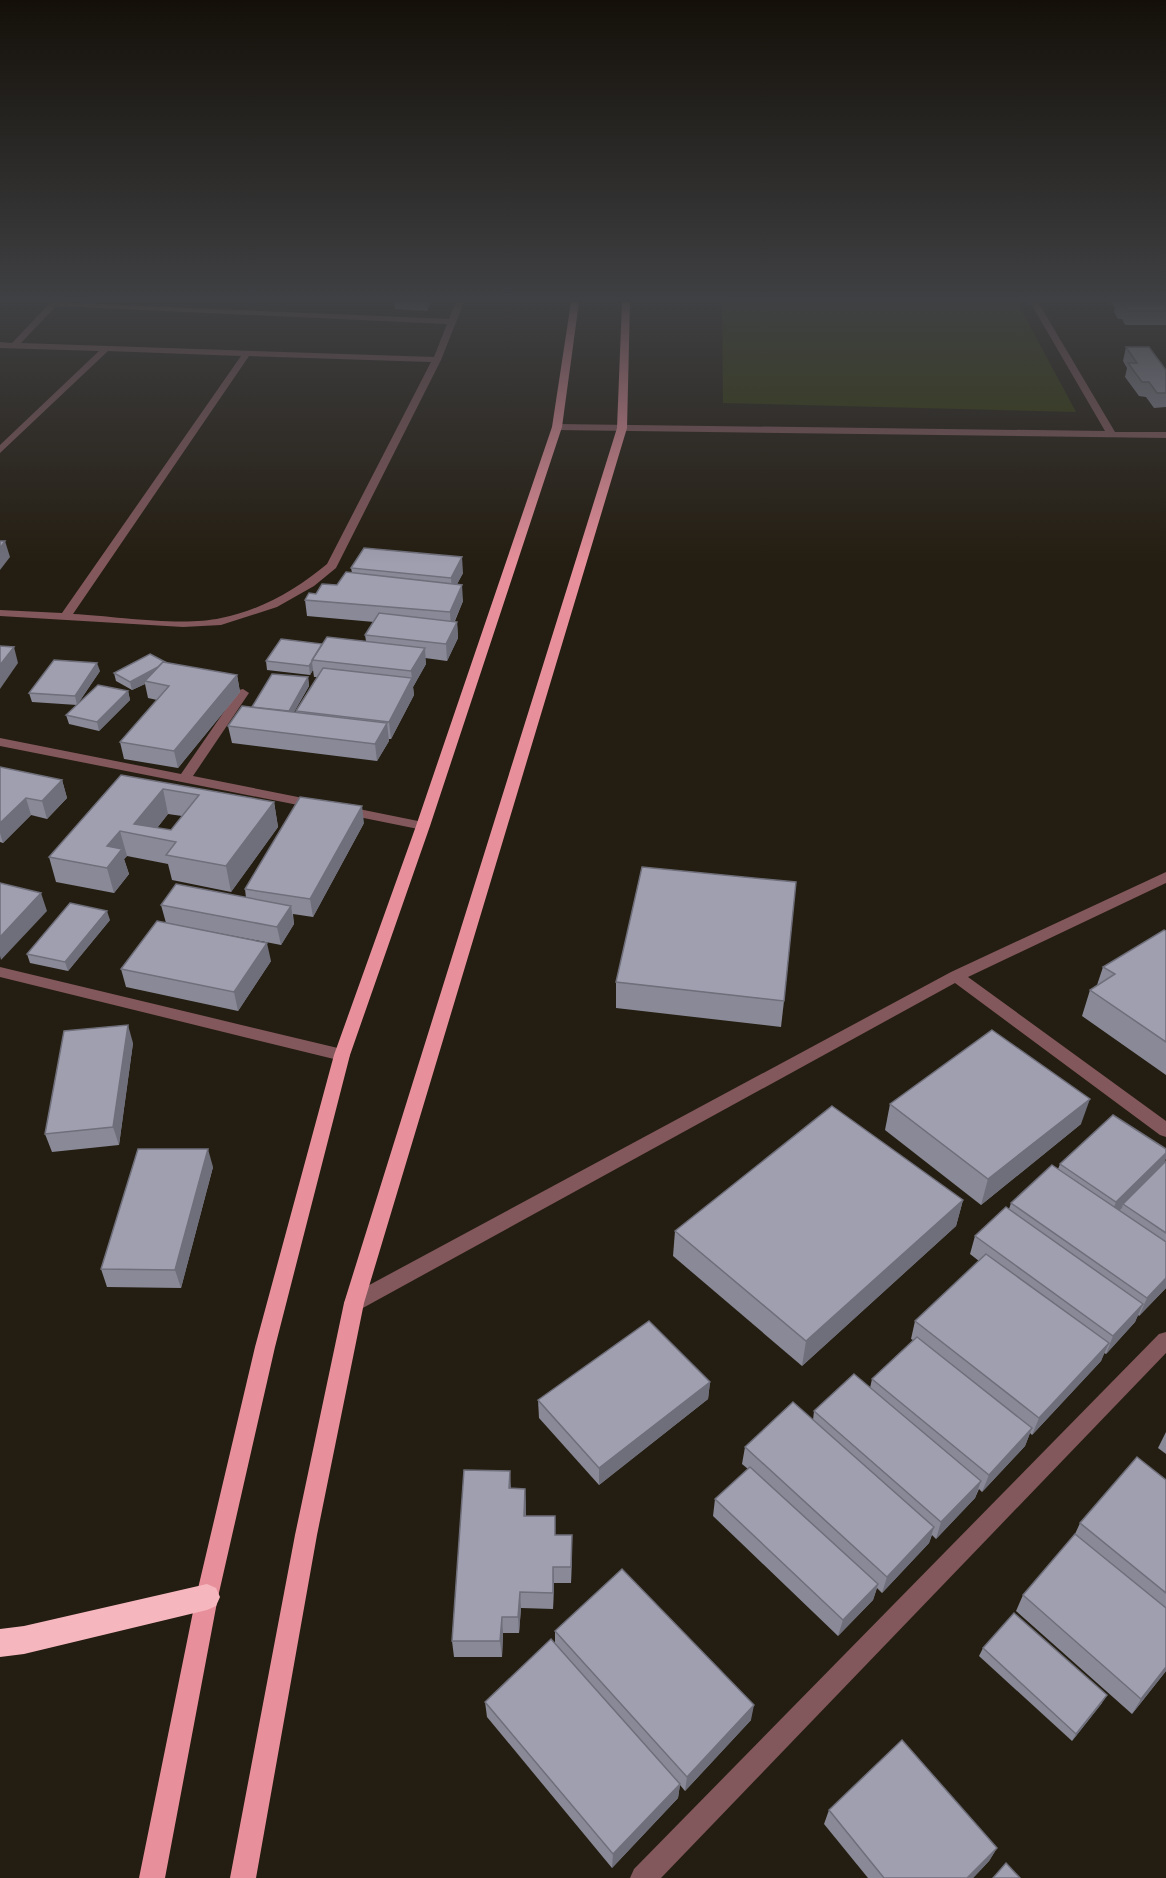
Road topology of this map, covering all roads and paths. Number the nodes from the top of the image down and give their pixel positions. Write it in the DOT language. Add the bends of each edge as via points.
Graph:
graph roads {
  1 [pos="63,390"];
  2 [pos="222,390"];
  3 [pos="422,390"];
  4 [pos="562,390"];
  5 [pos="623,390"];
  6 [pos="1085,390"];
  7 [pos="557,427"];
  8 [pos="622,428"];
  9 [pos="1112,435"];
  10 [pos="1166,435"];
  11 [pos="0,450"];
  12 [pos="0,614"];
  13 [pos="64,618"];
  14 [pos="243,693"];
  15 [pos="0,742"];
  16 [pos="185,778"];
  17 [pos="423,826"];
  18 [pos="1166,877"];
  19 [pos="0,972"];
  20 [pos="956,976"];
  21 [pos="342,1055"];
  22 [pos="1166,1130"];
  23 [pos="354,1303"];
  24 [pos="1166,1340"];
  25 [pos="207,1596"];
  26 [pos="0,1642"];
  27 [pos="152,1878"];
  28 [pos="243,1878"];
  29 [pos="643,1878"];
  1 -- 11 [label="street"];
  2 -- 13 [label="street"];
  3 -- 13 [label="street" via="332,566 310,584 273,605 221,622"];
  4 -- 7 [label="main road"];
  5 -- 8 [label="main road"];
  6 -- 9 [label="street"];
  7 -- 8 [label="street"];
  7 -- 17 [label="main road"];
  8 -- 9 [label="street"];
  8 -- 23 [label="main road"];
  9 -- 10 [label="street"];
  12 -- 13 [label="street"];
  14 -- 16 [label="street"];
  15 -- 16 [label="street"];
  16 -- 17 [label="street"];
  17 -- 21 [label="main road"];
  18 -- 20 [label="street"];
  19 -- 21 [label="street"];
  20 -- 22 [label="street"];
  20 -- 23 [label="street"];
  21 -- 25 [label="main road" via="265,1347"];
  23 -- 28 [label="main road"];
  24 -- 29 [label="street"];
  25 -- 26 [label="highway" via="24,1641"];
  25 -- 27 [label="main road"];
}
